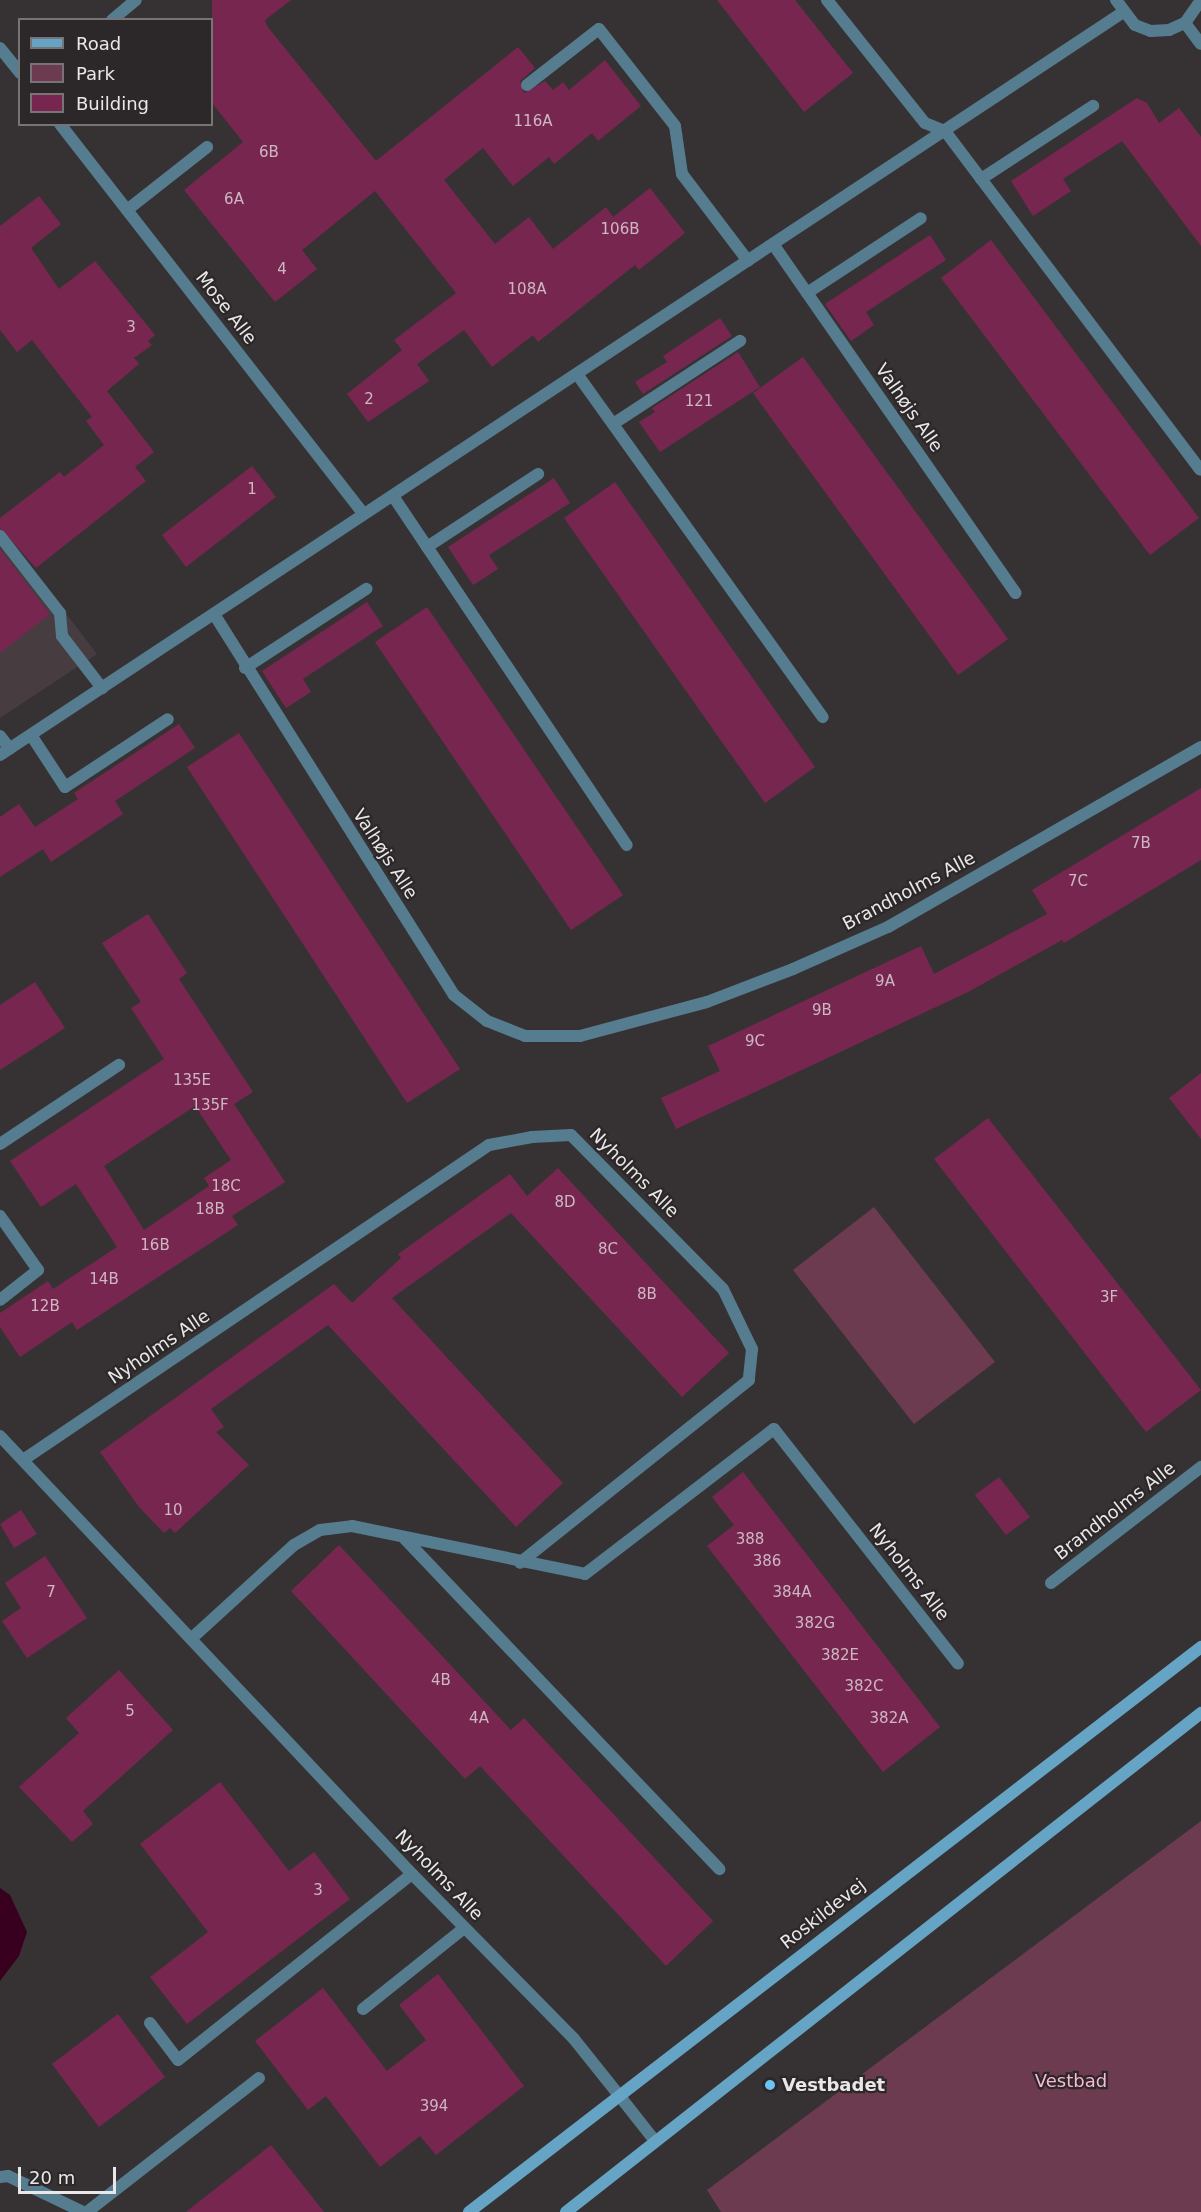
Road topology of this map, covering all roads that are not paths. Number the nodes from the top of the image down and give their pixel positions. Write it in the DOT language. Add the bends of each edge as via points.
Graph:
graph roads {
  1 [pos="136,0"];
  2 [pos="827,0"];
  3 [pos="1116,0"];
  4 [pos="1201,0"];
  5 [pos="1122,13"];
  6 [pos="114,18"];
  7 [pos="1185,23"];
  8 [pos="1201,44"];
  9 [pos="3,56"];
  10 [pos="18,71"];
  11 [pos="527,85"];
  12 [pos="1093,106"];
  13 [pos="62,126"];
  14 [pos="945,131"];
  15 [pos="207,147"];
  16 [pos="981,179"];
  17 [pos="127,210"];
  18 [pos="921,218"];
  19 [pos="773,244"];
  20 [pos="748,261"];
  21 [pos="807,293"];
  22 [pos="740,341"];
  23 [pos="577,374"];
  24 [pos="613,424"];
  25 [pos="1200,470"];
  26 [pos="538,474"];
  27 [pos="393,495"];
  28 [pos="364,514"];
  29 [pos="0,536"];
  30 [pos="427,547"];
  31 [pos="366,589"];
  32 [pos="1016,593"];
  33 [pos="214,614"];
  34 [pos="245,668"];
  35 [pos="102,688"];
  36 [pos="823,717"];
  37 [pos="168,719"];
  38 [pos="31,735"];
  39 [pos="0,736"];
  40 [pos="1201,747"];
  41 [pos="5,752"];
  42 [pos="627,845"];
  43 [pos="580,1036"];
  44 [pos="119,1065"];
  45 [pos="0,1144"];
  46 [pos="0,1216"];
  47 [pos="0,1300"];
  48 [pos="0,1436"];
  49 [pos="23,1460"];
  50 [pos="1201,1467"];
  51 [pos="405,1539"];
  52 [pos="520,1563"];
  53 [pos="1051,1583"];
  54 [pos="192,1638"];
  55 [pos="1201,1647"];
  56 [pos="958,1664"];
  57 [pos="1201,1713"];
  58 [pos="719,1869"];
  59 [pos="412,1875"];
  60 [pos="464,1928"];
  61 [pos="363,2009"];
  62 [pos="150,2023"];
  63 [pos="259,2078"];
  64 [pos="618,2094"];
  65 [pos="655,2141"];
  66 [pos="0,2177"];
  67 [pos="85,2212"];
  68 [pos="469,2212"];
  69 [pos="566,2212"];
  1 -- 6 [label="street"];
  2 -- 14 [label="street" via="925,123"];
  3 -- 5 [label="street"];
  4 -- 7 [label="street"];
  5 -- 7 [label="street" via="1135,25 1151,31 1169,30"];
  5 -- 14 [label="street"];
  7 -- 8 [label="street"];
  9 -- 10 [label="street"];
  11 -- 20 [label="street" via="599,28 675,126 682,174"];
  12 -- 16 [label="street"];
  13 -- 17 [label="street, Mose Alle"];
  14 -- 16 [label="street"];
  14 -- 19 [label="street"];
  15 -- 17 [label="street"];
  16 -- 25 [label="street"];
  17 -- 28 [label="street, Mose Alle"];
  18 -- 21 [label="street"];
  19 -- 20 [label="street"];
  19 -- 21 [label="street, Valhøjs Alle"];
  20 -- 23 [label="street"];
  21 -- 32 [label="street, Valhøjs Alle"];
  22 -- 24 [label="street"];
  23 -- 24 [label="street"];
  23 -- 27 [label="street"];
  24 -- 36 [label="street"];
  26 -- 30 [label="street"];
  27 -- 28 [label="street"];
  27 -- 30 [label="street"];
  28 -- 33 [label="street"];
  29 -- 35 [label="street" via="60,613 62,636"];
  30 -- 42 [label="street"];
  31 -- 34 [label="street"];
  33 -- 34 [label="street, Valhøjs Alle"];
  33 -- 35 [label="street"];
  34 -- 43 [label="street, Valhøjs Alle" via="454,995 487,1021 525,1036"];
  35 -- 38 [label="street"];
  37 -- 38 [label="street" via="64,787"];
  38 -- 41 [label="street"];
  39 -- 41 [label="street"];
  40 -- 43 [label="street, Brandholms Alle" via="888,927 707,1002"];
  44 -- 45 [label="street"];
  46 -- 47 [label="street" via="38,1270"];
  48 -- 49 [label="street, Nyholms Alle"];
  49 -- 52 [label="street, Nyholms Alle" via="489,1145 531,1137 572,1136 723,1289 752,1349 748,1380"];
  49 -- 54 [label="street, Nyholms Alle"];
  50 -- 53 [label="street, Brandholms Alle"];
  51 -- 52 [label="street, Nyholms Alle"];
  51 -- 54 [label="street, Nyholms Alle" via="352,1526 320,1530 294,1545"];
  51 -- 58 [label="street"];
  52 -- 56 [label="street, Nyholms Alle" via="585,1574 774,1429"];
  54 -- 59 [label="street, Nyholms Alle"];
  55 -- 64 [label="main road, Roskildevej"];
  57 -- 65 [label="main road"];
  59 -- 60 [label="street, Nyholms Alle"];
  59 -- 62 [label="street" via="178,2060"];
  60 -- 61 [label="street"];
  60 -- 64 [label="street, Nyholms Alle" via="574,2039"];
  63 -- 67 [label="street"];
  64 -- 65 [label="street, Nyholms Alle"];
  64 -- 68 [label="main road, Roskildevej"];
  65 -- 69 [label="main road"];
  66 -- 67 [label="street" via="8,2176"];
}
